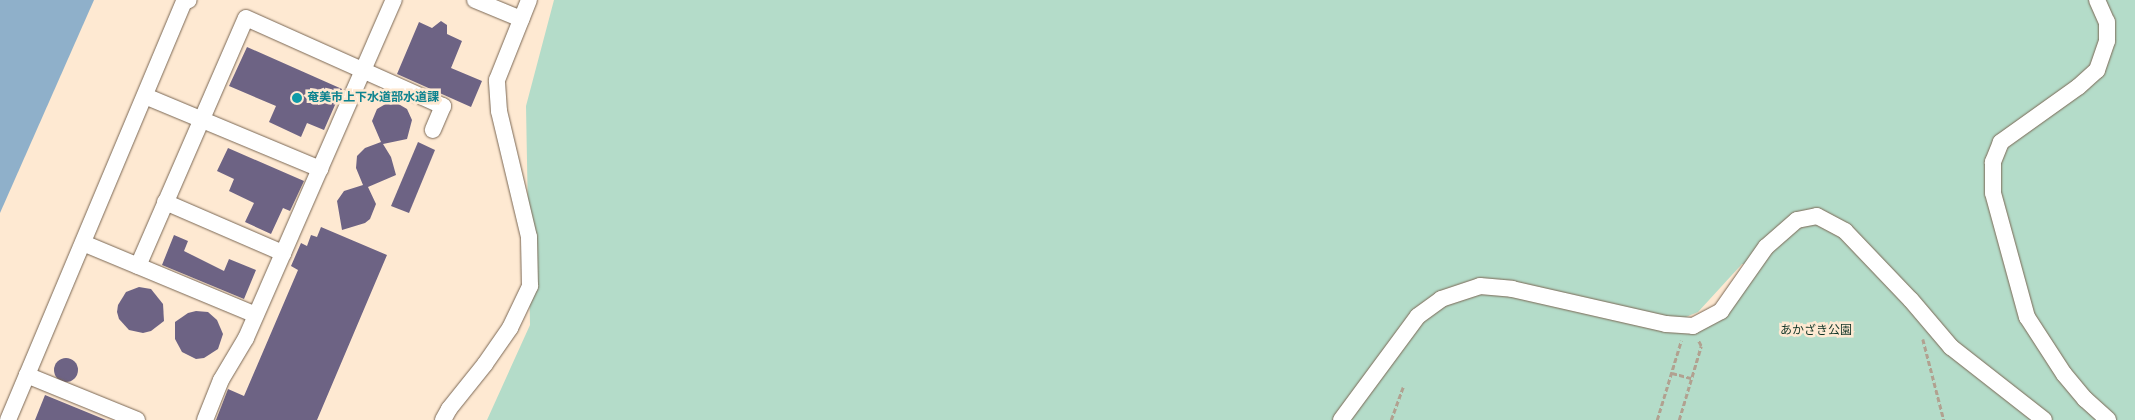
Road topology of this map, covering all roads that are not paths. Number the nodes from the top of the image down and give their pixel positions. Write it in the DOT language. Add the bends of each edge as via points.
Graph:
graph roads {
  1 [pos="189,0"];
  2 [pos="394,0"];
  3 [pos="475,0"];
  4 [pos="529,0"];
  5 [pos="2097,0"];
  6 [pos="521,19"];
  7 [pos="363,72"];
  8 [pos="145,96"];
  9 [pos="201,120"];
  10 [pos="433,130"];
  11 [pos="320,169"];
  12 [pos="165,202"];
  13 [pos="83,243"];
  14 [pos="283,253"];
  15 [pos="138,266"];
  16 [pos="256,315"];
  17 [pos="27,375"];
  18 [pos="115,416"];
  19 [pos="8,420"];
  20 [pos="137,420"];
  21 [pos="205,420"];
  22 [pos="443,420"];
  23 [pos="1341,420"];
  24 [pos="2044,420"];
  25 [pos="2108,420"];
  1 -- 8 [label="street" via="184,2"];
  2 -- 7 [label="street"];
  3 -- 6 [label="street"];
  4 -- 6 [label="street"];
  5 -- 25 [label="street" via="2107,22 2107,41 2097,70 2000,142 1993,162 1993,194 2027,317 2064,374"];
  6 -- 22 [label="street" via="497,80 499,110 529,237 530,286 510,328"];
  7 -- 9 [label="street" via="246,18"];
  7 -- 10 [label="street" via="443,106"];
  7 -- 11 [label="street"];
  8 -- 9 [label="street"];
  8 -- 13 [label="street"];
  9 -- 11 [label="street"];
  9 -- 12 [label="street"];
  11 -- 14 [label="street"];
  12 -- 14 [label="street"];
  12 -- 15 [label="street"];
  13 -- 15 [label="street"];
  13 -- 17 [label="street"];
  14 -- 16 [label="street"];
  15 -- 16 [label="street"];
  16 -- 21 [label="street" via="221,380"];
  17 -- 18 [label="street"];
  17 -- 19 [label="street"];
  18 -- 20 [label="street"];
  23 -- 24 [label="street" via="1418,316 1441,299 1480,286 1512,289 1666,324 1693,326 1721,311 1766,247 1797,220 1818,216 1845,231 1951,347"];
}
